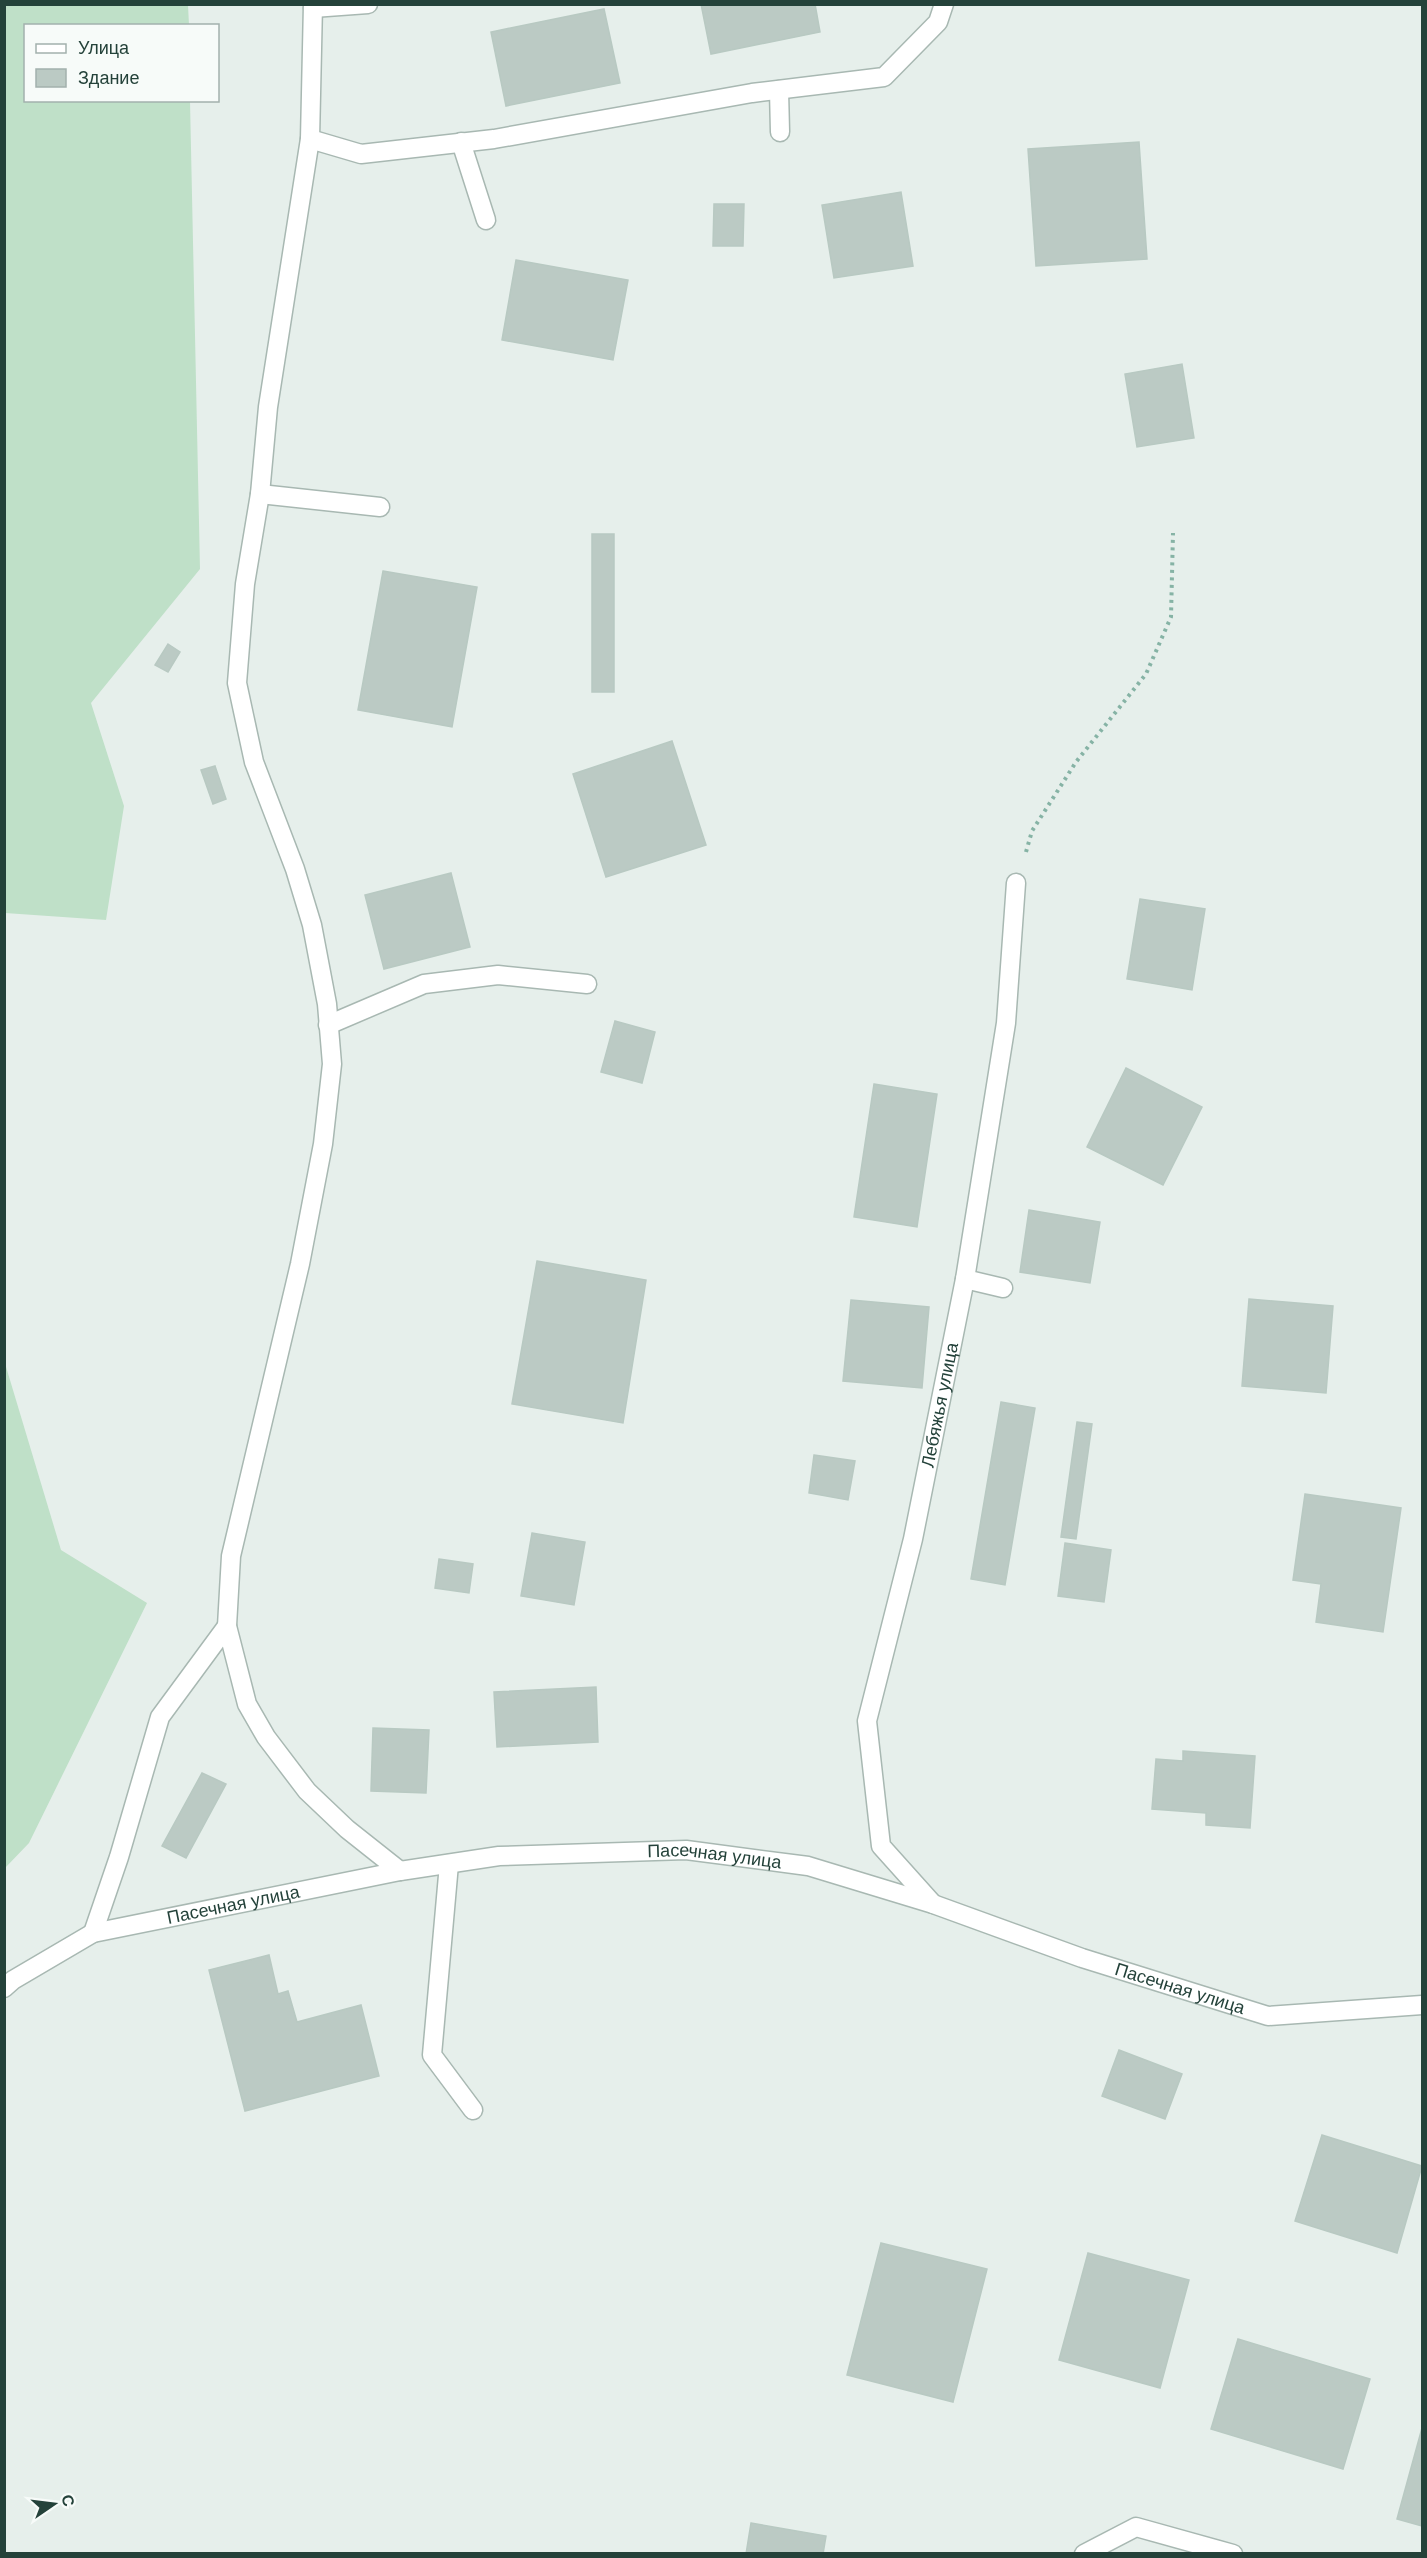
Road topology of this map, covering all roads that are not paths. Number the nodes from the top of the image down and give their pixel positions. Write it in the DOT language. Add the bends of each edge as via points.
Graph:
graph roads {
  1 [pos="368,4"];
  2 [pos="944,4"];
  3 [pos="313,6"];
  4 [pos="779,90"];
  5 [pos="780,132"];
  6 [pos="310,139"];
  7 [pos="461,142"];
  8 [pos="486,220"];
  9 [pos="260,494"];
  10 [pos="380,507"];
  11 [pos="1016,883"];
  12 [pos="587,984"];
  13 [pos="328,1025"];
  14 [pos="965,1279"];
  15 [pos="1003,1288"];
  16 [pos="227,1626"];
  17 [pos="449,1864"];
  18 [pos="400,1871"];
  19 [pos="933,1904"];
  20 [pos="93,1933"];
  21 [pos="4,1988"];
  22 [pos="1422,2005"];
  23 [pos="473,2110"];
  24 [pos="1084,2553"];
  25 [pos="1233,2553"];
  1 -- 3 [label="street"];
  2 -- 4 [label="street" via="938,22 884,77"];
  3 -- 6 [label="street"];
  4 -- 5 [label="street"];
  4 -- 7 [label="street"];
  6 -- 7 [label="street" via="361,154"];
  6 -- 9 [label="street" via="268,407"];
  7 -- 8 [label="street"];
  9 -- 10 [label="street"];
  9 -- 13 [label="street" via="245,584 237,683 254,762 312,925"];
  11 -- 14 [label="street, Лебяжья улица" via="1006,1023"];
  12 -- 13 [label="street" via="498,975 424,984"];
  13 -- 16 [label="street" via="332,1064 324,1144 300,1264 231,1556"];
  14 -- 15 [label="street"];
  14 -- 19 [label="street, Лебяжья улица" via="913,1539 867,1721 881,1846"];
  16 -- 18 [label="street" via="247,1704 266,1737 307,1791"];
  16 -- 20 [label="street" via="160,1717"];
  17 -- 18 [label="street, Пасечная улица"];
  17 -- 19 [label="street, Пасечная улица" via="499,1856 686,1850 808,1866"];
  17 -- 23 [label="street" via="432,2055"];
  18 -- 20 [label="street, Пасечная улица"];
  19 -- 22 [label="street, Пасечная улица" via="1082,1958 1268,2016"];
  20 -- 21 [label="street, Пасечная улица"];
  24 -- 25 [label="street" via="1136,2527"];
}
